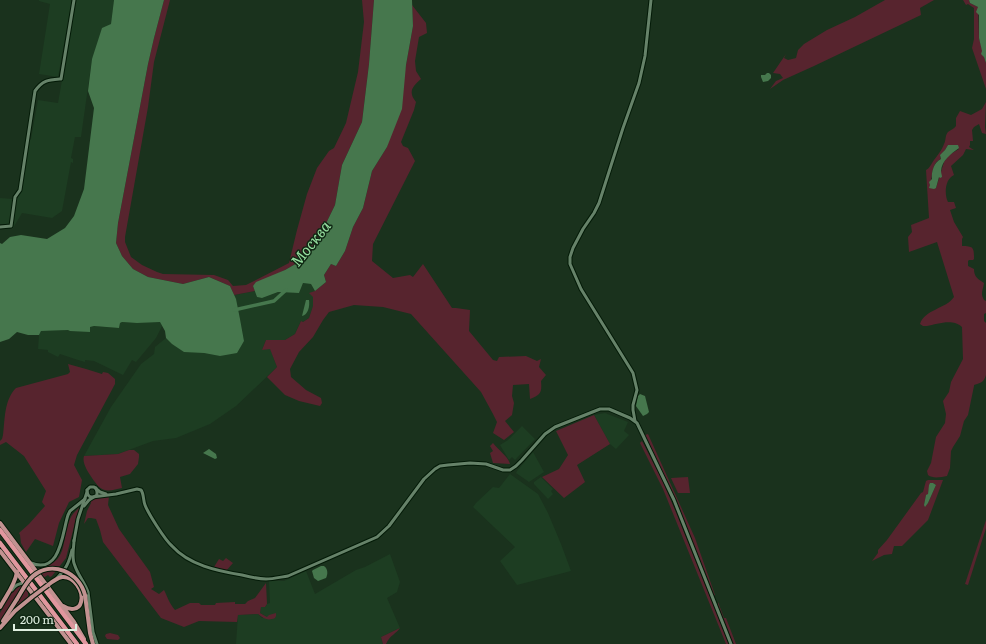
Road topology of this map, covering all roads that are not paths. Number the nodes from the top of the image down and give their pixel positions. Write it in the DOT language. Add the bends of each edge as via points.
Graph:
graph roads {
  1 [pos="74,0"];
  2 [pos="652,0"];
  3 [pos="0,227"];
  4 [pos="633,405"];
  5 [pos="626,416"];
  6 [pos="635,421"];
  7 [pos="96,488"];
  8 [pos="87,490"];
  9 [pos="108,495"];
  10 [pos="93,497"];
  11 [pos="85,499"];
  12 [pos="81,512"];
  13 [pos="0,523"];
  14 [pos="0,530"];
  15 [pos="74,540"];
  16 [pos="0,543"];
  17 [pos="0,551"];
  18 [pos="27,560"];
  19 [pos="17,572"];
  20 [pos="54,580"];
  21 [pos="25,583"];
  22 [pos="60,603"];
  23 [pos="0,607"];
  24 [pos="0,611"];
  25 [pos="8,618"];
  26 [pos="0,627"];
  27 [pos="0,632"];
  28 [pos="71,644"];
  29 [pos="77,644"];
  30 [pos="86,644"];
  31 [pos="94,644"];
  32 [pos="97,644"];
  33 [pos="731,644"];
  1 -- 3 [label="street" via="61,79 41,83 35,91 20,190 15,197 11,226"];
  2 -- 4 [label="street" via="639,83 598,203 570,256 570,264 580,289 633,373 637,390"];
  4 -- 5 [label="street"];
  4 -- 6 [label="street"];
  5 -- 6 [label="street"];
  5 -- 9 [label="street" via="609,409 600,409 555,426 516,466 508,470 470,463 440,466 430,473 389,526 377,537 288,576 268,579 228,573 189,560 170,546 146,506 141,490"];
  6 -- 33 [label="street" via="674,500"];
  7 -- 8 [label="street" via="91,487"];
  7 -- 9 [label="street"];
  7 -- 10 [label="street" via="97,494"];
  8 -- 10 [label="street" via="88,496"];
  8 -- 11 [label="street"];
  9 -- 10 [label="street"];
  10 -- 12 [label="street" via="86,502"];
  11 -- 12 [label="street"];
  11 -- 18 [label="street" via="70,511 57,555 40,565"];
  12 -- 15 [label="street"];
  13 -- 18 [label="main road"];
  14 -- 30 [label="highway"];
  15 -- 20 [label="street" via="68,564"];
  15 -- 32 [label="street" via="74,562 88,592"];
  16 -- 29 [label="highway"];
  17 -- 19 [label="main road"];
  18 -- 22 [label="main road"];
  19 -- 21 [label="main road"];
  19 -- 23 [label="main road"];
  20 -- 22 [label="main road" via="68,577 81,593 81,603 77,608 69,609"];
  20 -- 25 [label="main road, bridge"];
  21 -- 24 [label="street" via="15,586"];
  21 -- 28 [label="main road"];
  22 -- 30 [label="main road" via="79,629"];
  25 -- 26 [label="main road"];
  25 -- 27 [label="main road"];
  26 -- 31 [label="main road, bridge" via="33,576 50,569 60,570 72,574 81,584"];
}
